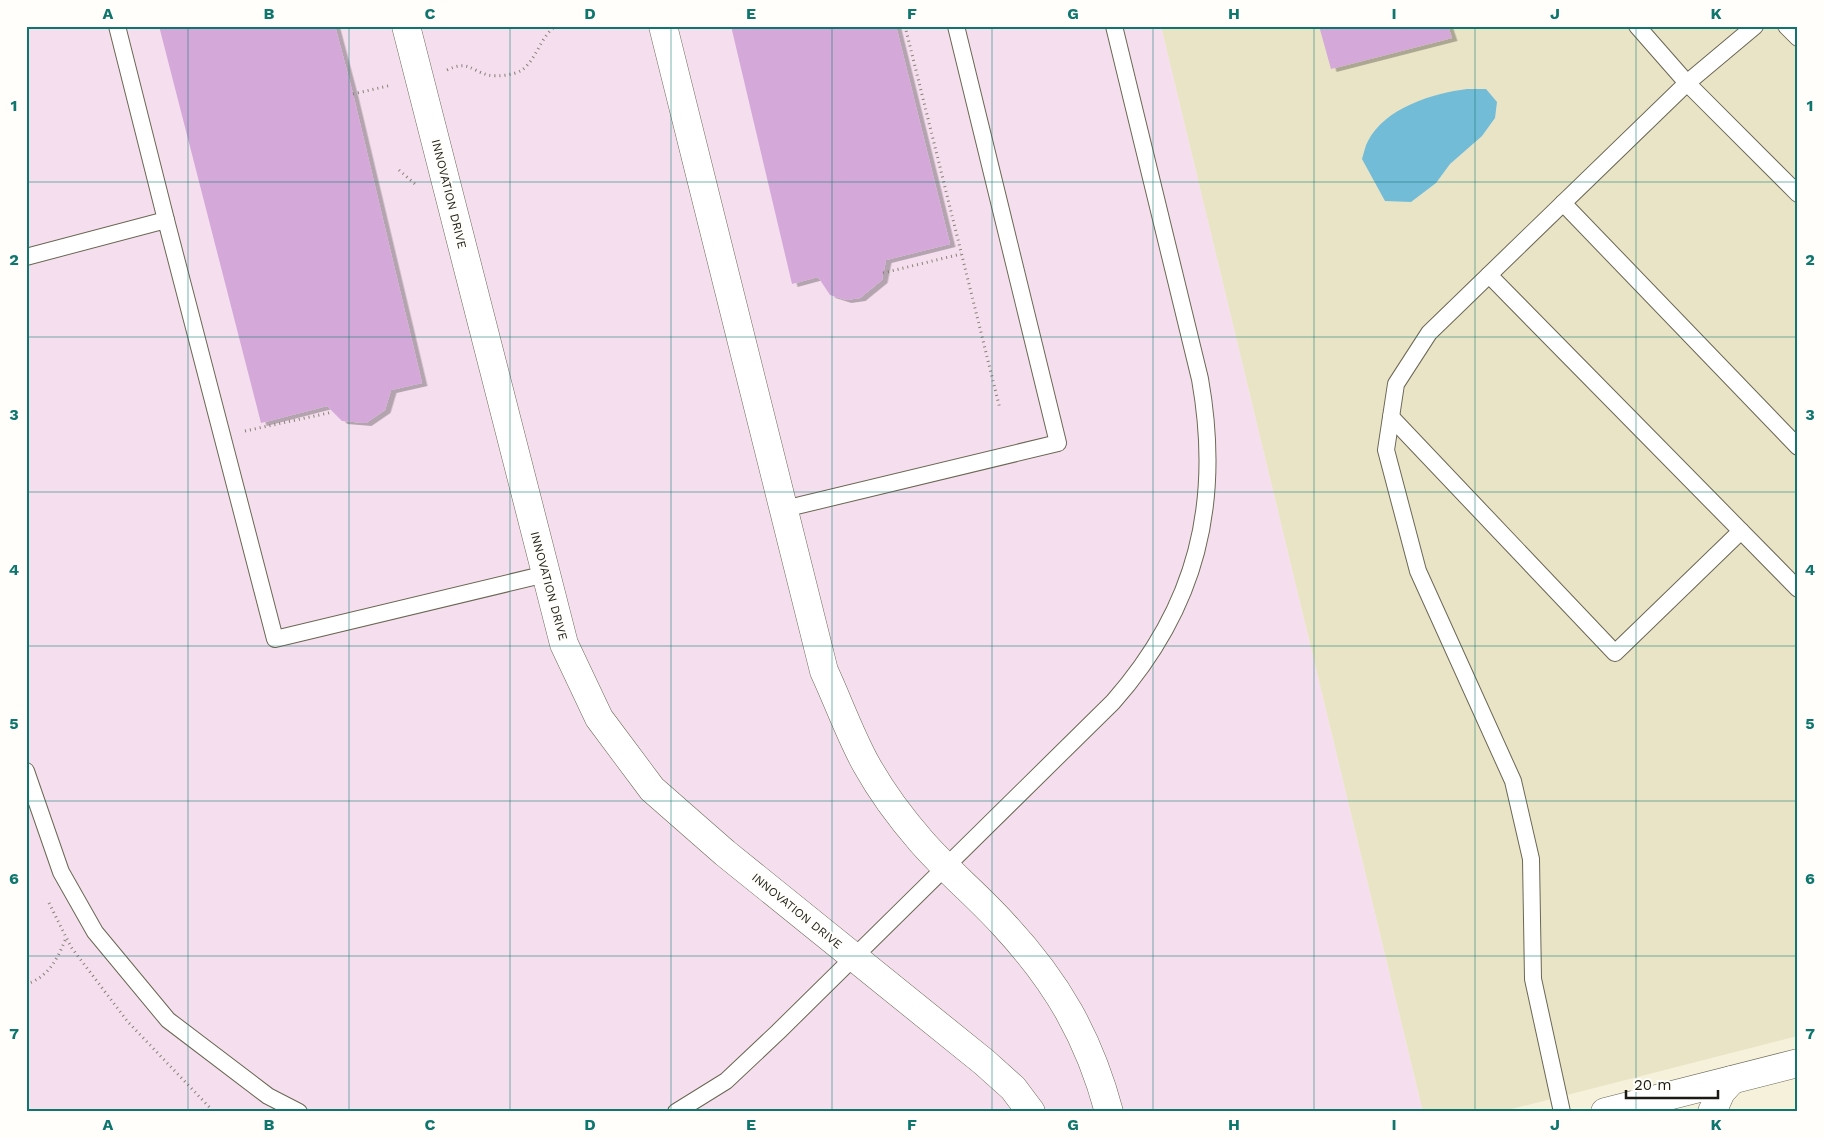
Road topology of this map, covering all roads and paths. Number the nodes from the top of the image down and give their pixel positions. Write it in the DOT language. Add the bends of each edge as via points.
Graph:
graph roads {
  1 [pos="117,26"];
  2 [pos="406,26"];
  3 [pos="556,26"];
  4 [pos="614,26"];
  5 [pos="624,26"];
  6 [pos="663,26"];
  7 [pos="905,26"];
  8 [pos="956,26"];
  9 [pos="1114,26"];
  10 [pos="1637,26"];
  11 [pos="1755,26"];
  12 [pos="1786,26"];
  13 [pos="1798,38"];
  14 [pos="439,73"];
  15 [pos="1687,82"];
  16 [pos="400,83"];
  17 [pos="353,94"];
  18 [pos="1798,194"];
  19 [pos="1563,203"];
  20 [pos="166,220"];
  21 [pos="961,254"];
  22 [pos="26,257"];
  23 [pos="883,273"];
  24 [pos="1489,274"];
  25 [pos="1000,408"];
  26 [pos="333,412"];
  27 [pos="1391,417"];
  28 [pos="241,422"];
  29 [pos="1798,447"];
  30 [pos="784,509"];
  31 [pos="1741,531"];
  32 [pos="546,574"];
  33 [pos="1798,589"];
  34 [pos="26,771"];
  35 [pos="945,866"];
  36 [pos="66,938"];
  37 [pos="855,958"];
  38 [pos="26,984"];
  39 [pos="1798,1063"];
  40 [pos="1732,1080"];
  41 [pos="300,1112"];
  42 [pos="676,1112"];
  43 [pos="1031,1112"];
  44 [pos="1109,1112"];
  45 [pos="1562,1112"];
  46 [pos="1605,1112"];
  47 [pos="1712,1112"];
  1 -- 20 [label="lane"];
  2 -- 32 [label="street, INNOVATION DRIVE"];
  3 -- 14 [label="path" via="522,70 506,75 488,75 464,66"];
  4 -- 5 [label="path"];
  6 -- 30 [label="street"];
  7 -- 21 [label="path"];
  8 -- 30 [label="lane" via="1058,444"];
  9 -- 35 [label="lane" via="1200,379 1207,420 1206,508 1198,548 1176,610 1131,682"];
  10 -- 15 [label="lane"];
  11 -- 15 [label="lane"];
  12 -- 13 [label="lane"];
  15 -- 18 [label="lane"];
  15 -- 19 [label="lane"];
  16 -- 17 [label="path"];
  19 -- 24 [label="lane"];
  19 -- 29 [label="lane"];
  20 -- 22 [label="lane"];
  20 -- 32 [label="lane" via="275,639"];
  21 -- 23 [label="path"];
  21 -- 25 [label="path"];
  24 -- 27 [label="lane" via="1429,332 1396,384"];
  24 -- 31 [label="lane"];
  26 -- 28 [label="path" via="243,432"];
  27 -- 31 [label="lane" via="1615,653"];
  27 -- 45 [label="lane" via="1386,450 1418,571 1513,781 1532,858 1533,979"];
  30 -- 35 [label="street" via="824,670 866,764 898,812"];
  31 -- 33 [label="lane"];
  32 -- 37 [label="street, INNOVATION DRIVE" via="564,644 599,718 652,789"];
  34 -- 41 [label="lane" via="61,872 95,932 168,1020 268,1096"];
  35 -- 37 [label="lane"];
  35 -- 44 [label="street" via="1004,925 1040,966 1068,1006 1091,1056"];
  36 -- 38 [label="path" via="57,960 36,981"];
  37 -- 42 [label="lane" via="726,1081"];
  37 -- 43 [label="street, INNOVATION DRIVE" via="984,1062 1013,1088"];
  39 -- 40 [label="street"];
  40 -- 46 [label="street"];
  40 -- 47 [label="street" via="1721,1092"];
}
